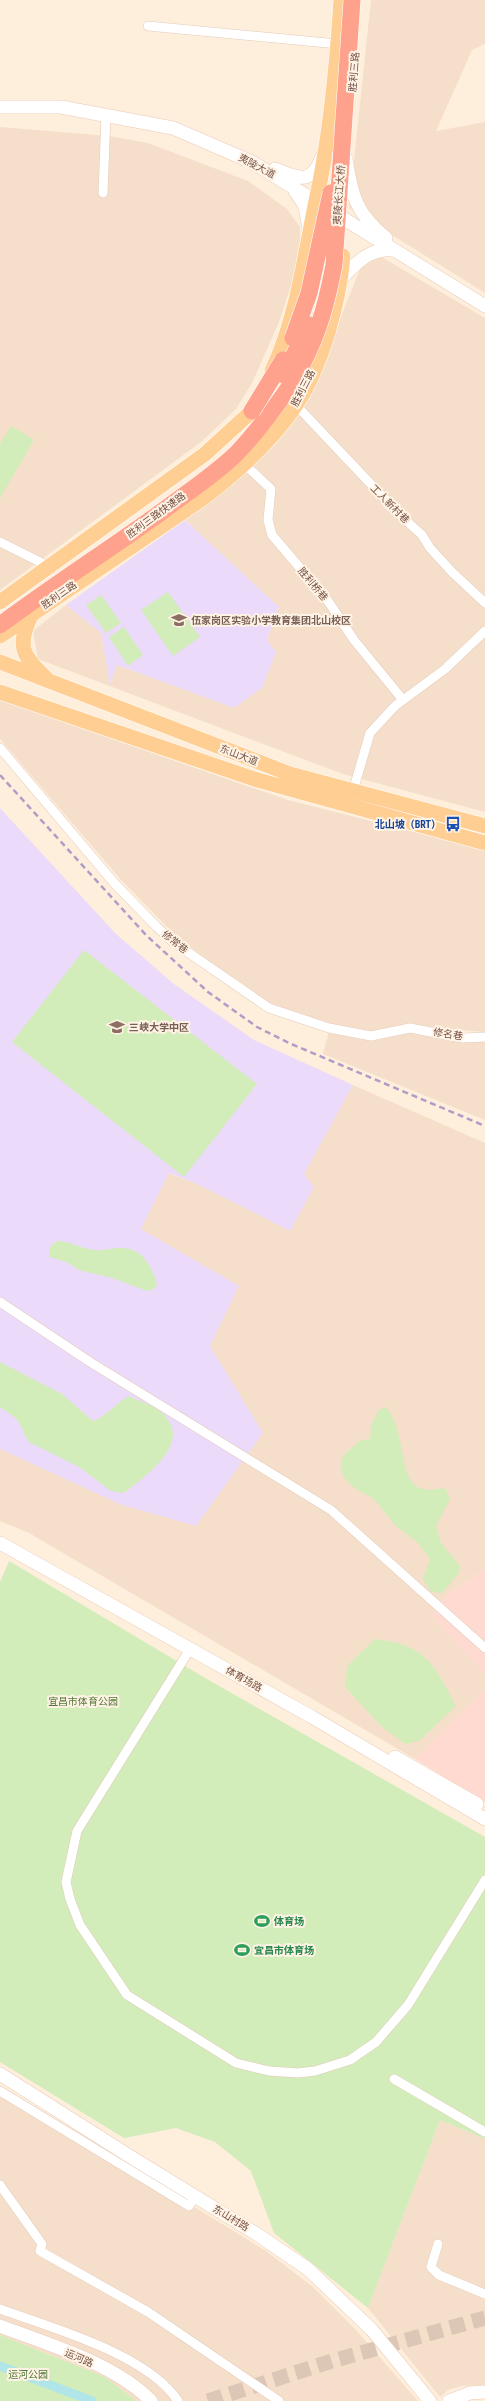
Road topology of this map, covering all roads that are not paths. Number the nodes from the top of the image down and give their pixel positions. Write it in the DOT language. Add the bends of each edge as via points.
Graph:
graph roads {
  1 [pos="341,0"];
  2 [pos="345,0"];
  3 [pos="352,0"];
  4 [pos="361,0"];
  5 [pos="148,26"];
  6 [pos="338,44"];
  7 [pos="0,98"];
  8 [pos="0,107"];
  9 [pos="106,115"];
  10 [pos="324,149"];
  11 [pos="346,157"];
  12 [pos="277,174"];
  13 [pos="103,193"];
  14 [pos="322,196"];
  15 [pos="344,216"];
  16 [pos="390,245"];
  17 [pos="308,253"];
  18 [pos="340,280"];
  19 [pos="485,299"];
  20 [pos="485,306"];
  21 [pos="319,330"];
  22 [pos="288,380"];
  23 [pos="296,404"];
  24 [pos="252,411"];
  25 [pos="243,463"];
  26 [pos="0,542"];
  27 [pos="48,566"];
  28 [pos="72,586"];
  29 [pos="0,602"];
  30 [pos="485,603"];
  31 [pos="0,612"];
  32 [pos="32,614"];
  33 [pos="0,624"];
  34 [pos="485,631"];
  35 [pos="0,636"];
  36 [pos="0,662"];
  37 [pos="0,673"];
  38 [pos="0,682"];
  39 [pos="52,683"];
  40 [pos="0,692"];
  41 [pos="403,700"];
  42 [pos="0,748"];
  43 [pos="287,781"];
  44 [pos="353,791"];
  45 [pos="485,826"];
  46 [pos="485,843"];
  47 [pos="410,1028"];
  48 [pos="485,1037"];
  49 [pos="0,1302"];
  50 [pos="2,1541"];
  51 [pos="485,1648"];
  52 [pos="190,1649"];
  53 [pos="485,1809"];
  54 [pos="485,1819"];
  55 [pos="485,1880"];
  56 [pos="0,2074"];
  57 [pos="394,2079"];
  58 [pos="0,2092"];
  59 [pos="485,2132"];
  60 [pos="0,2184"];
  61 [pos="195,2196"];
  62 [pos="438,2244"];
  63 [pos="485,2294"];
  64 [pos="0,2308"];
  65 [pos="0,2326"];
  66 [pos="485,2392"];
  67 [pos="151,2401"];
  68 [pos="178,2401"];
  69 [pos="279,2401"];
  70 [pos="430,2401"];
  71 [pos="449,2401"];
  1 -- 6 [label="main road, 胜利三路"];
  2 -- 14 [label="highway, 夷陵长江大桥"];
  3 -- 21 [label="highway, 夷陵长江大桥, bridge" via="334,265"];
  4 -- 11 [label="main road, 胜利三路"];
  5 -- 6 [label="street"];
  6 -- 10 [label="main road, 胜利三路"];
  7 -- 12 [label="main road, 夷陵大道" via="62,101 174,122 255,157"];
  8 -- 9 [label="main road, 夷陵大道" via="61,107"];
  9 -- 12 [label="main road, 夷陵大道" via="173,128"];
  9 -- 13 [label="street"];
  10 -- 12 [label="main road" via="315,171 309,177"];
  10 -- 14 [label="main road, 胜利三路"];
  11 -- 15 [label="main road, 胜利三路"];
  11 -- 16 [label="main road" via="352,190 361,212"];
  12 -- 14 [label="main road, 夷陵大道"];
  12 -- 17 [label="main road" via="306,206 309,224"];
  14 -- 15 [label="main road, 夷陵大道"];
  14 -- 17 [label="main road, 胜利三路"];
  14 -- 22 [label="highway, 夷陵长江大桥, bridge" via="325,252 316,301"];
  14 -- 24 [label="highway, bridge" via="307,300 276,375"];
  15 -- 16 [label="main road, 夷陵大道"];
  15 -- 18 [label="main road, 胜利三路"];
  16 -- 18 [label="main road" via="368,254"];
  16 -- 19 [label="main road, 夷陵大道"];
  16 -- 20 [label="main road, 夷陵大道"];
  17 -- 24 [label="main road, 胜利三路" via="280,355"];
  18 -- 23 [label="main road, 胜利三路" via="321,351"];
  21 -- 22 [label="highway, 夷陵长江大桥, bridge"];
  21 -- 28 [label="highway, bridge" via="307,370 290,402 253,446 182,506 93,568"];
  22 -- 31 [label="highway, 胜利三路快速路" via="248,429 208,466 159,503"];
  22 -- 33 [label="highway, 胜利三路快速路" via="274,410 235,454 212,474 142,526"];
  23 -- 25 [label="main road, 胜利三路" via="278,429"];
  23 -- 30 [label="street, 工人新村巷" via="422,535 452,572"];
  24 -- 27 [label="main road, 胜利三路" via="205,454"];
  25 -- 28 [label="main road, 胜利三路" via="227,480 202,499"];
  25 -- 41 [label="street, 胜利桥巷" via="271,489 268,520 272,536 328,601 354,640"];
  26 -- 27 [label="street"];
  27 -- 29 [label="main road, 胜利三路"];
  28 -- 32 [label="main road, 胜利三路"];
  32 -- 35 [label="main road, 胜利三路"];
  32 -- 39 [label="main road" via="23,633 22,647 27,658"];
  34 -- 41 [label="street" via="445,669"];
  36 -- 39 [label="main road, 东山大道"];
  37 -- 43 [label="main road" via="177,740 282,775"];
  38 -- 43 [label="main road"];
  39 -- 43 [label="main road, 东山大道"];
  40 -- 43 [label="main road, 东山大道"];
  41 -- 44 [label="street" via="370,732"];
  42 -- 47 [label="street, 修常巷" via="120,890 172,942 223,977 269,1008 329,1028 371,1036"];
  43 -- 44 [label="main road, 东山大道"];
  43 -- 46 [label="main road, 东山大道"];
  44 -- 45 [label="main road, 东山大道"];
  47 -- 48 [label="street, 修名巷" via="462,1038"];
  49 -- 51 [label="street" via="90,1362 331,1510"];
  50 -- 52 [label="main road, 体育场路"];
  50 -- 53 [label="main road, 体育场路"];
  52 -- 54 [label="main road, 体育场路"];
  52 -- 55 [label="street" via="77,1830 66,1882 80,1925 127,1995 236,2063 269,2071 298,2073 315,2071 350,2060 376,2042 408,2005"];
  56 -- 61 [label="main road, 东山村路"];
  57 -- 59 [label="street"];
  58 -- 61 [label="street" via="188,2206"];
  60 -- 69 [label="street" via="37,2233 42,2244 40,2251 148,2312"];
  61 -- 70 [label="main road, 东山村路" via="256,2233 326,2284 372,2330"];
  62 -- 63 [label="street" via="431,2267 439,2275"];
  64 -- 68 [label="street" via="134,2362 158,2380"];
  65 -- 67 [label="main road, 运河路" via="109,2371 134,2386"];
  66 -- 71 [label="main road" via="470,2393"];
}
